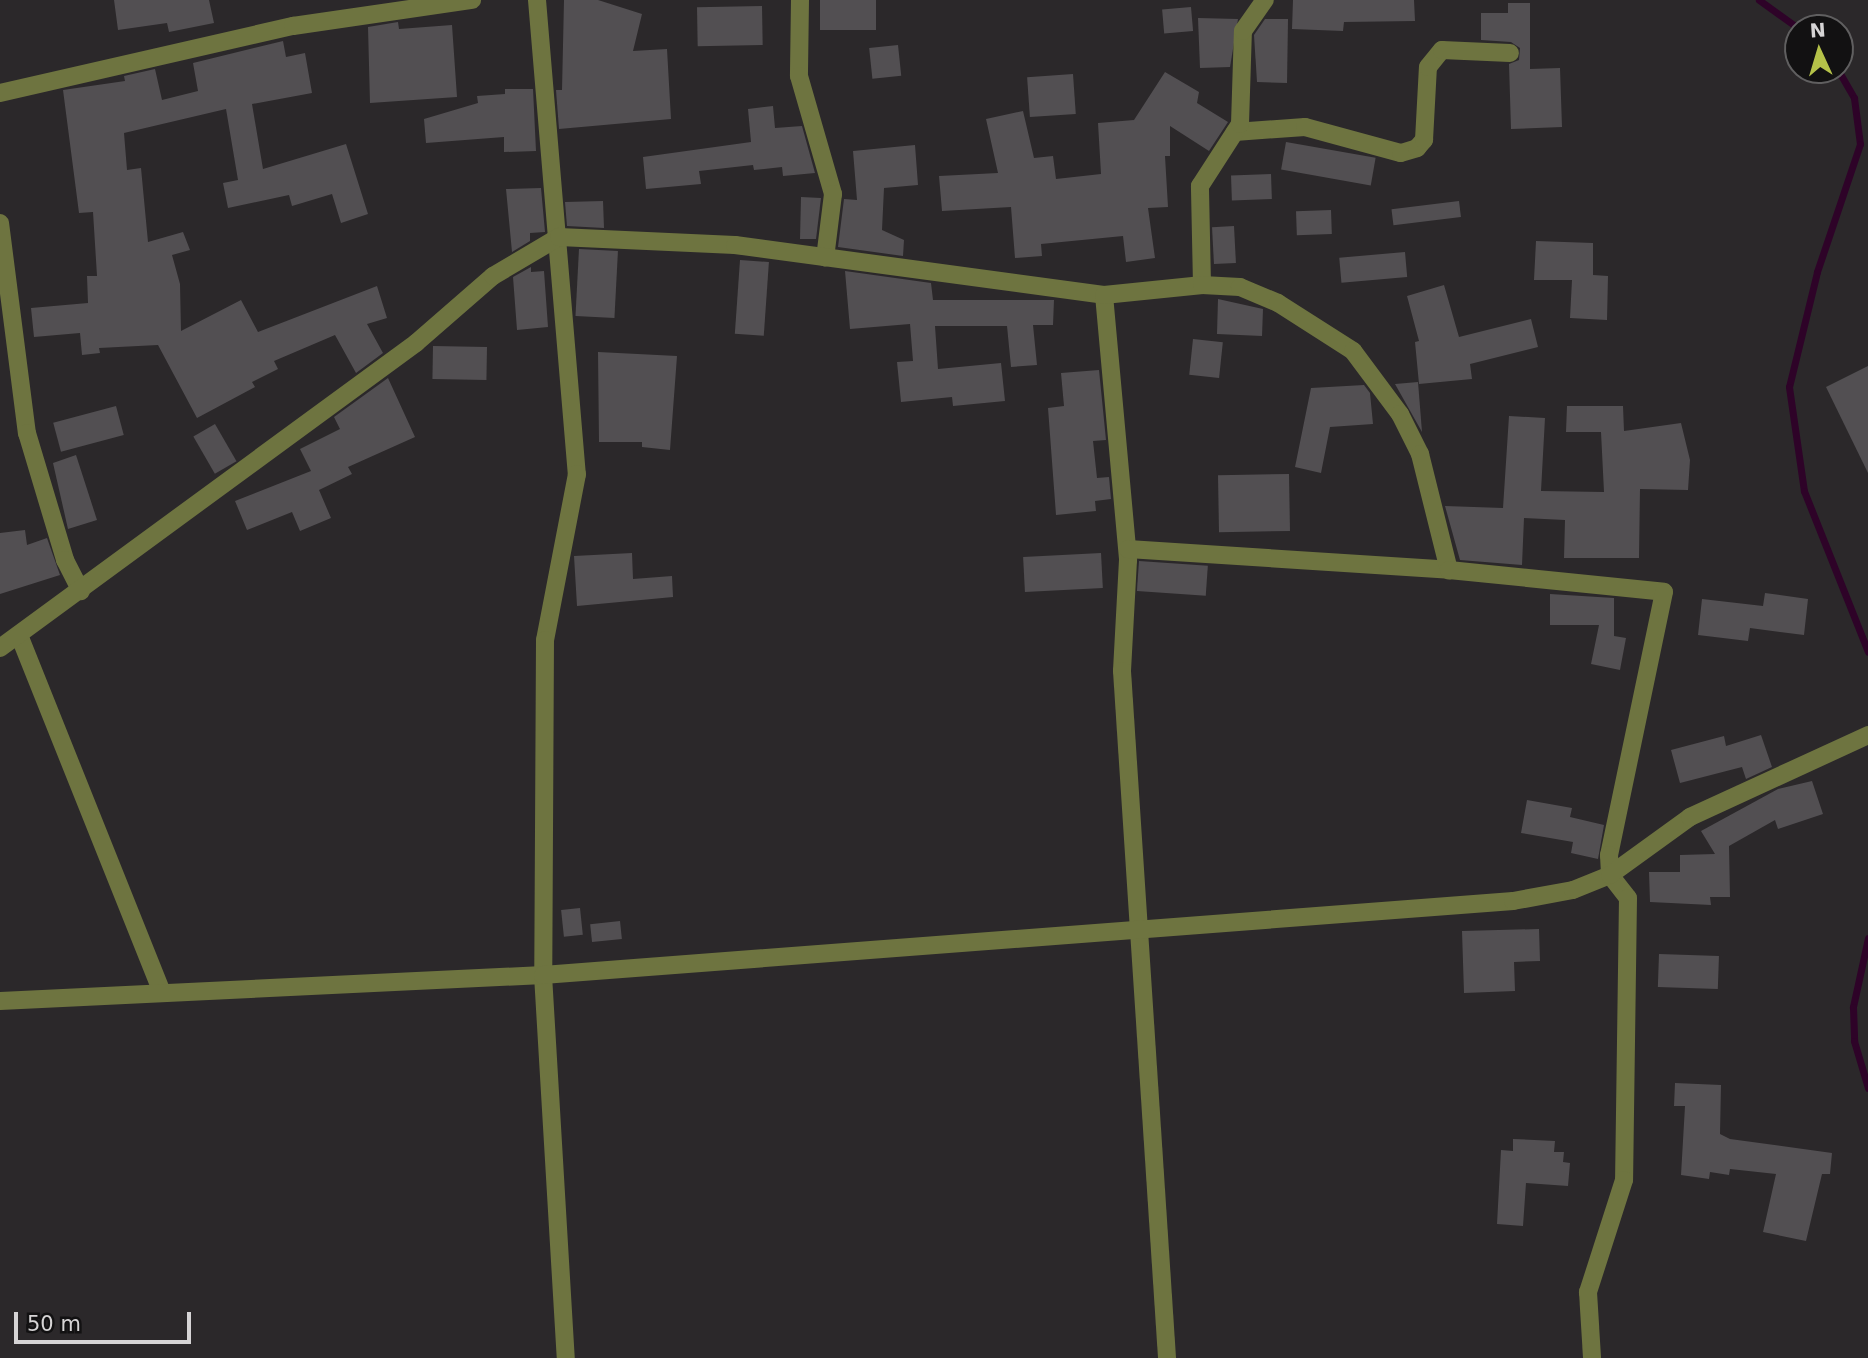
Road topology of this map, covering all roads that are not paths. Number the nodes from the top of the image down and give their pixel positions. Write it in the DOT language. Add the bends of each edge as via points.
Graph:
graph roads {
  1 [pos="472,0"];
  2 [pos="537,0"];
  3 [pos="800,0"];
  4 [pos="1265,0"];
  5 [pos="1510,53"];
  6 [pos="0,93"];
  7 [pos="1235,132"];
  8 [pos="0,223"];
  9 [pos="559,237"];
  10 [pos="825,258"];
  11 [pos="1202,285"];
  12 [pos="1104,295"];
  13 [pos="1128,549"];
  14 [pos="1448,570"];
  15 [pos="81,591"];
  16 [pos="19,635"];
  17 [pos="0,648"];
  18 [pos="1868,735"];
  19 [pos="1609,875"];
  20 [pos="1137,927"];
  21 [pos="543,975"];
  22 [pos="161,990"];
  23 [pos="0,1001"];
  24 [pos="566,1358"];
  25 [pos="1167,1358"];
  26 [pos="1592,1358"];
  1 -- 6 [label="street" via="293,26"];
  2 -- 9 [label="street" via="544,126"];
  3 -- 10 [label="street" via="799,76 833,194"];
  4 -- 7 [label="street" via="1242,31 1240,124"];
  5 -- 7 [label="street" via="1442,50 1429,67 1424,141 1401,153 1306,127"];
  7 -- 11 [label="street" via="1199,186"];
  8 -- 15 [label="street" via="27,433 65,560"];
  9 -- 10 [label="street" via="734,245"];
  9 -- 15 [label="street" via="492,276 416,343"];
  9 -- 21 [label="street" via="577,474 545,640"];
  10 -- 12 [label="street"];
  11 -- 12 [label="street"];
  11 -- 14 [label="street" via="1240,287 1278,303 1353,351 1400,414 1420,454"];
  12 -- 13 [label="street"];
  13 -- 14 [label="street"];
  13 -- 20 [label="street" via="1122,671"];
  14 -- 19 [label="street" via="1548,576 1664,592"];
  15 -- 16 [label="street"];
  16 -- 17 [label="street"];
  16 -- 22 [label="street"];
  18 -- 19 [label="street" via="1690,817"];
  19 -- 20 [label="street" via="1573,890 1513,901"];
  19 -- 26 [label="street" via="1628,898 1624,1180 1588,1292"];
  20 -- 21 [label="street"];
  20 -- 25 [label="street"];
  21 -- 22 [label="street"];
  21 -- 24 [label="street"];
  22 -- 23 [label="street"];
}
